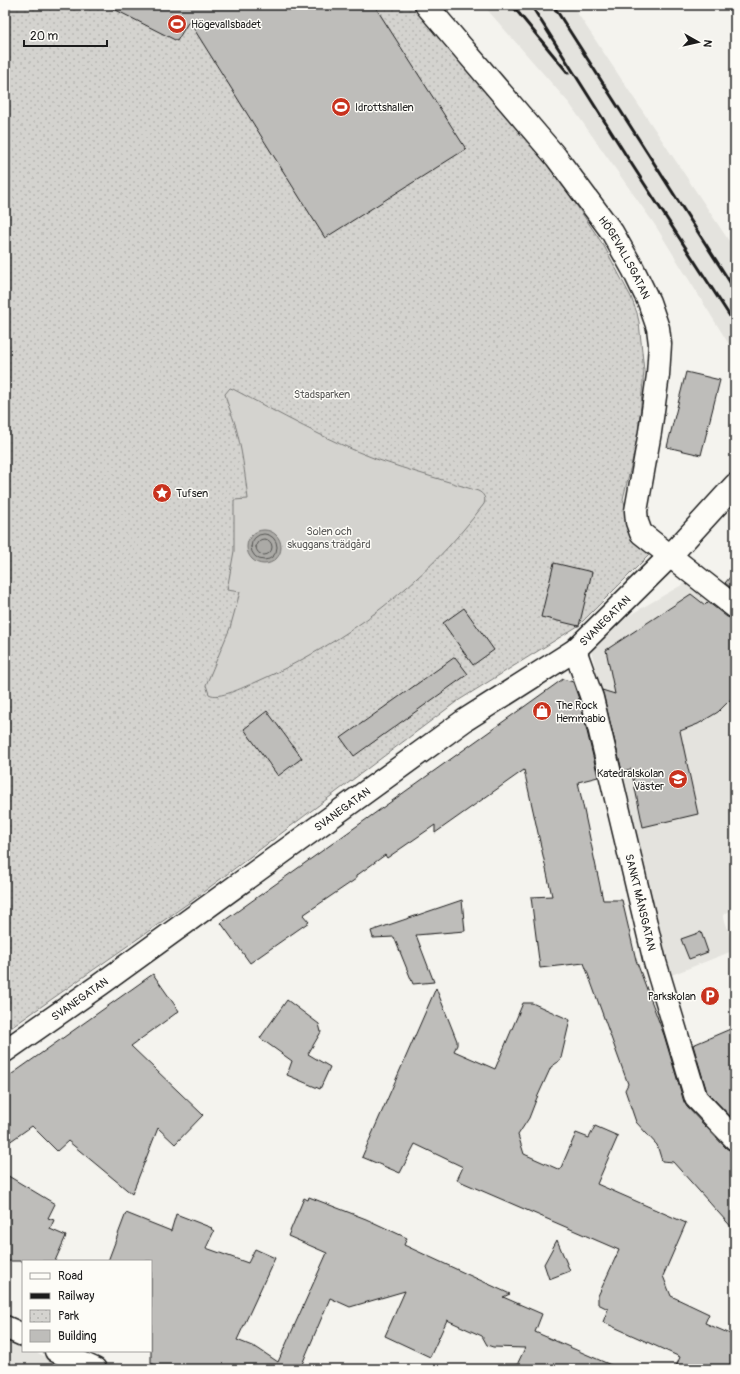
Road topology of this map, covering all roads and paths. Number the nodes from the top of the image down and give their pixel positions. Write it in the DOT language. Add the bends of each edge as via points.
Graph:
graph roads {
  1 [pos="426,5"];
  2 [pos="735,485"];
  3 [pos="670,556"];
  4 [pos="735,606"];
  5 [pos="576,650"];
  6 [pos="5,1051"];
  7 [pos="735,1139"];
  8 [pos="5,1327"];
  9 [pos="22,1335"];
  10 [pos="58,1352"];
  11 [pos="95,1369"];
  1 -- 3 [label="street, HÖGEVALLSGATAN" via="556,157 612,232 649,302 658,328 660,344 650,432 636,511 641,533"];
  2 -- 3 [label="street, SVANEGATAN"];
  3 -- 4 [label="street, HÖGEVALLSGATAN"];
  3 -- 5 [label="street, SVANEGATAN"];
  5 -- 6 [label="street, SVANEGATAN" via="465,720 102,984"];
  5 -- 7 [label="street, SANKT MÅNSGATAN" via="592,698 655,962 696,1098"];
  8 -- 9 [label="street"];
  10 -- 11 [label="street"];
}
